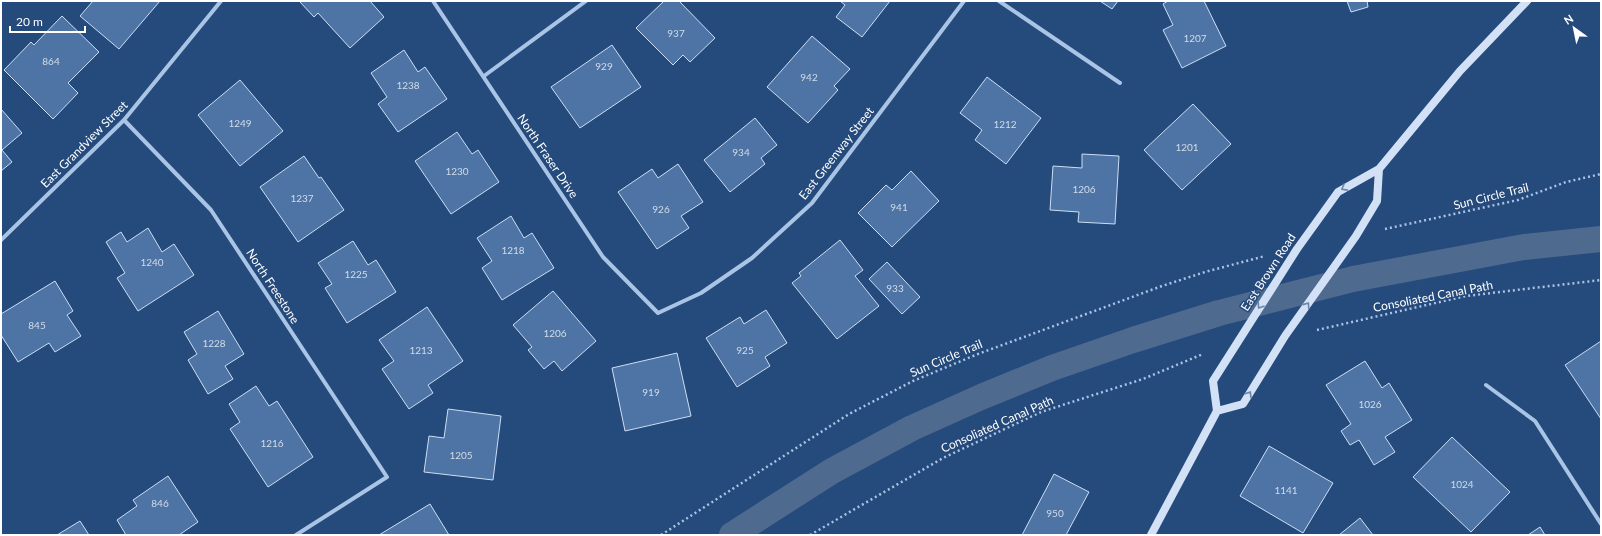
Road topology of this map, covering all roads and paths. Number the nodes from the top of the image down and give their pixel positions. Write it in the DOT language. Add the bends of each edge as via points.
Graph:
graph roads {
  1 [pos="222,1"];
  2 [pos="433,1"];
  3 [pos="586,1"];
  4 [pos="964,1"];
  5 [pos="999,1"];
  6 [pos="1527,1"];
  7 [pos="484,76"];
  8 [pos="1120,83"];
  9 [pos="124,120"];
  10 [pos="1378,169"];
  11 [pos="1601,174"];
  12 [pos="1385,229"];
  13 [pos="1,240"];
  14 [pos="1265,256"];
  15 [pos="1601,280"];
  16 [pos="658,313"];
  17 [pos="1317,330"];
  18 [pos="1203,354"];
  19 [pos="1486,385"];
  20 [pos="1217,411"];
  21 [pos="1601,524"];
  22 [pos="296,535"];
  23 [pos="661,535"];
  24 [pos="810,535"];
  25 [pos="1153,535"];
  1 -- 9 [label="street, East Grandview Street"];
  2 -- 7 [label="street, North Fraser Drive"];
  3 -- 7 [label="street"];
  4 -- 16 [label="street, East Greenway Street" via="812,203 752,258 701,293"];
  5 -- 8 [label="street"];
  6 -- 10 [label="main road, East Brown Road" via="1460,71"];
  7 -- 16 [label="street, North Fraser Drive" via="603,257"];
  9 -- 13 [label="street, East Grandview Street"];
  9 -- 22 [label="street, North Freestone" via="211,210 387,477"];
  20 -- 10 [label="main road, one-way" via="1243,404 1285,336 1348,248 1376,201"];
  10 -- 20 [label="main road, East Brown Road, one-way" via="1338,192 1289,262 1213,381"];
  11 -- 12 [label="path, Sun Circle Trail" via="1566,182 1518,200"];
  14 -- 23 [label="path, Sun Circle Trail" via="1162,286 978,354 913,381 849,414"];
  15 -- 17 [label="path, Consoliated Canal Path" via="1466,296"];
  18 -- 24 [label="path, Consoliated Canal Path" via="1143,379 1041,412 943,458"];
  19 -- 21 [label="street" via="1535,421"];
  20 -- 25 [label="main road"];
}
